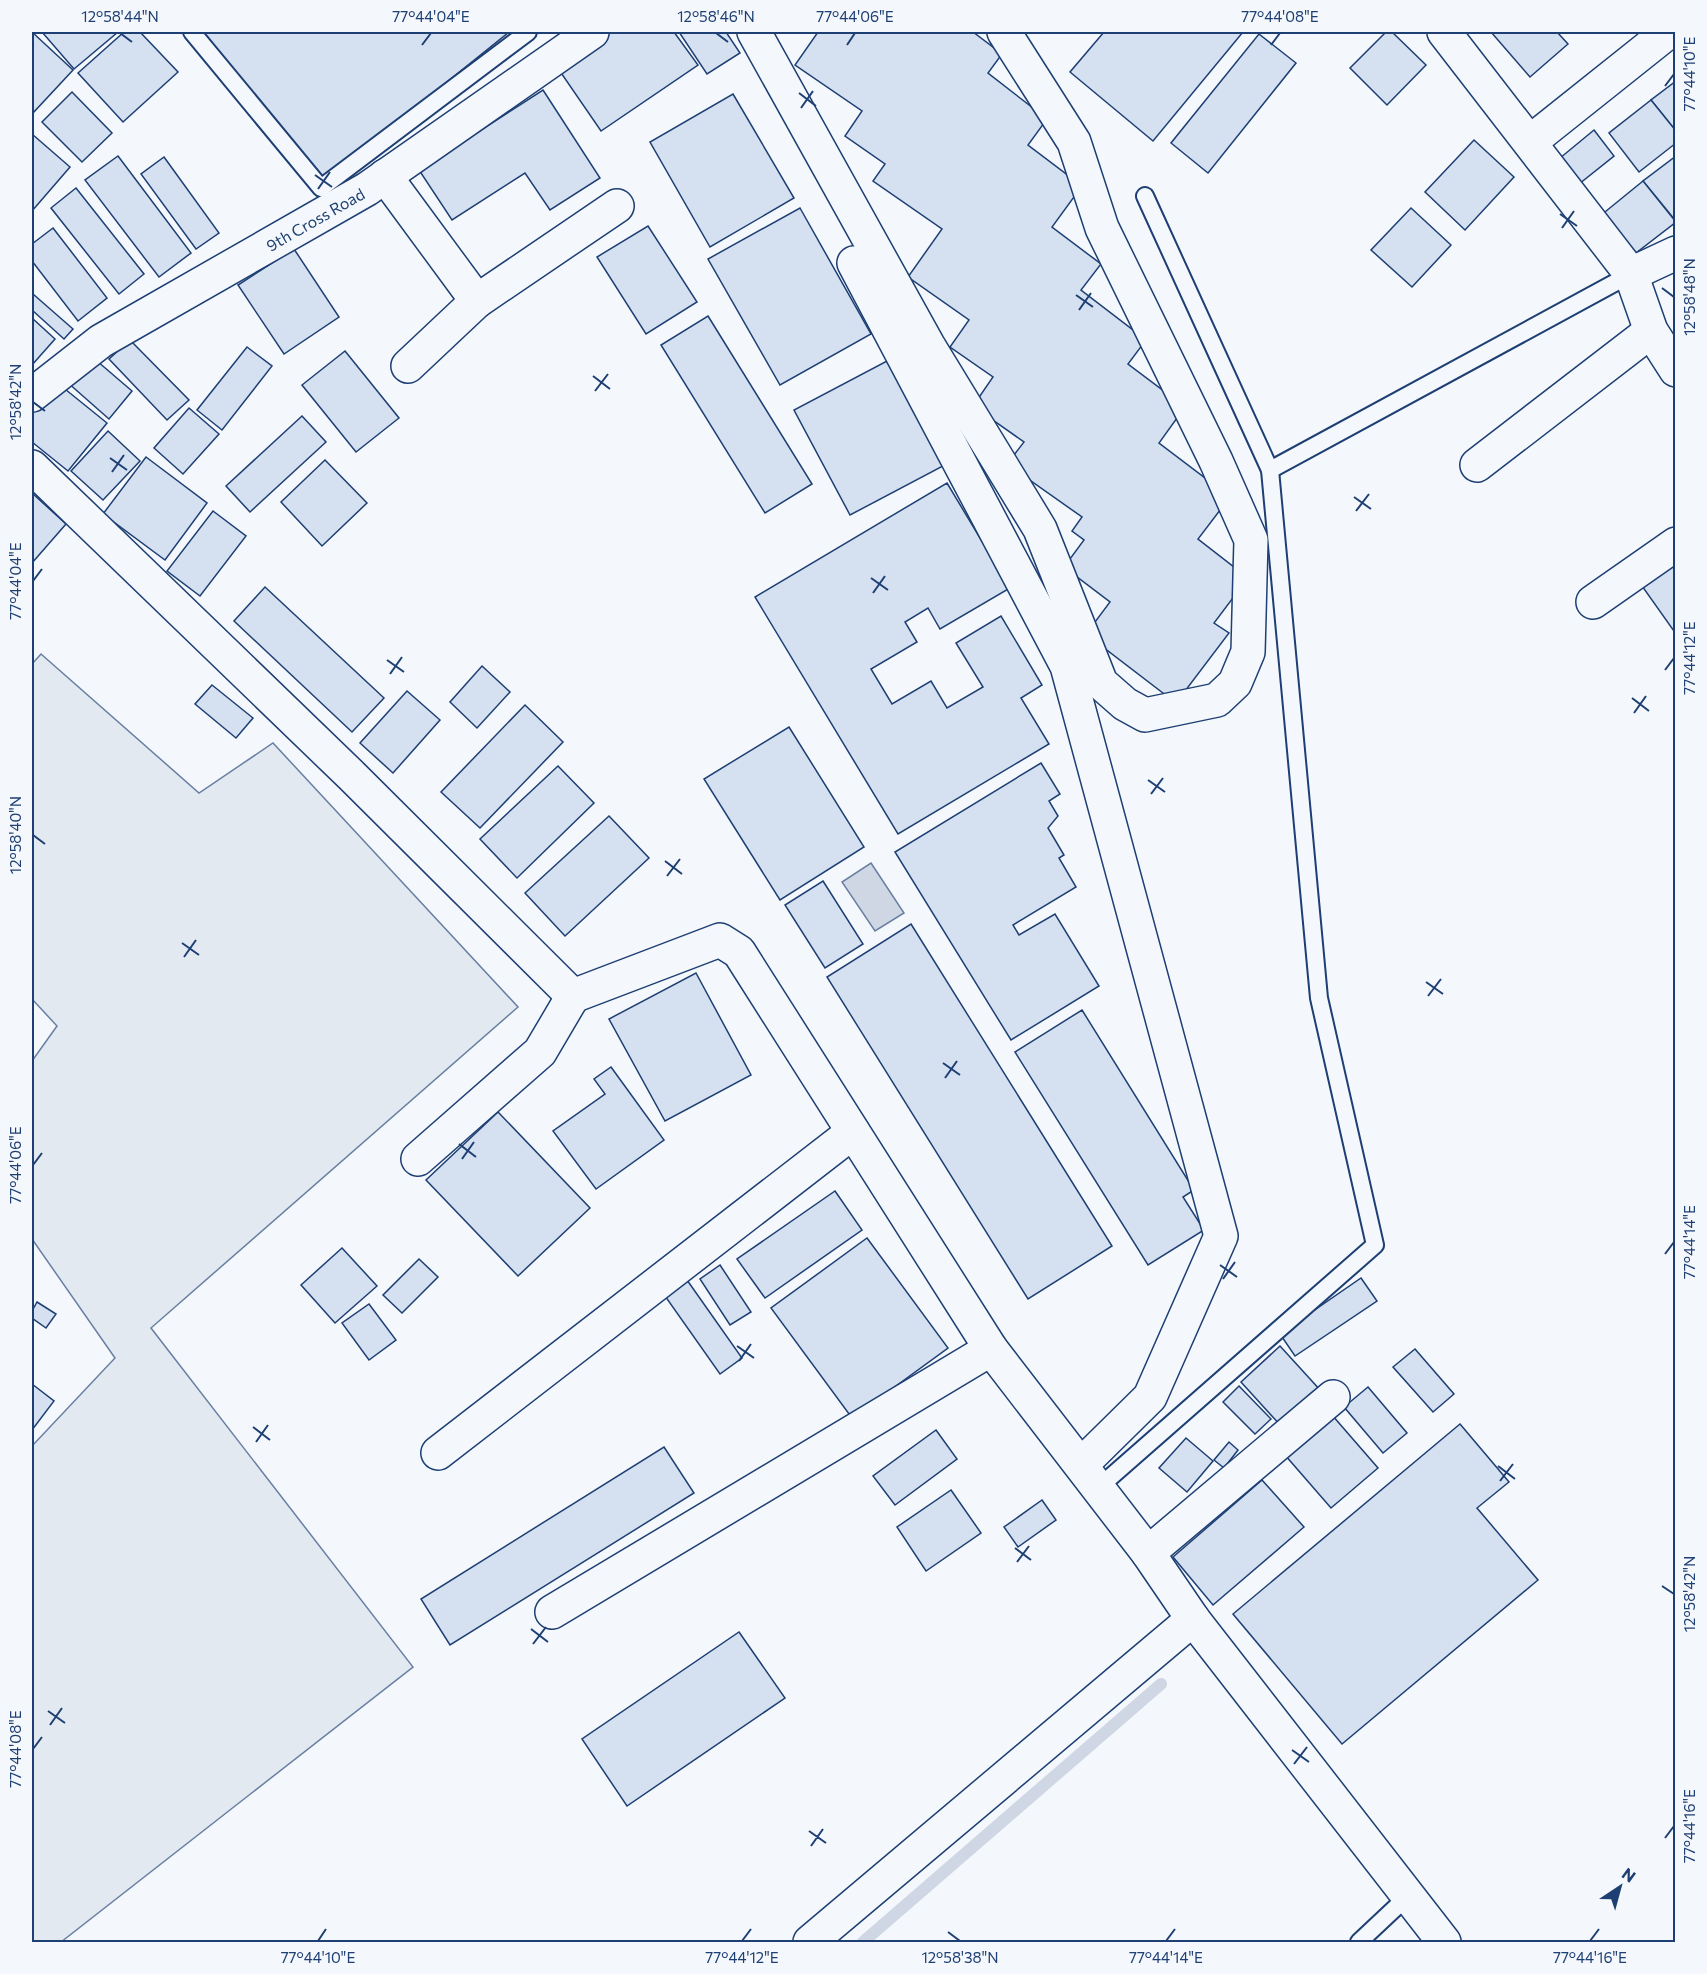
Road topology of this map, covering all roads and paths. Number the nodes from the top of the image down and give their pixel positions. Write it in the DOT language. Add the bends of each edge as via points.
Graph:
graph roads {
  1 [pos="192,32"];
  2 [pos="528,32"];
  3 [pos="592,32"];
  4 [pos="754,32"];
  5 [pos="1004,32"];
  6 [pos="1444,32"];
  7 [pos="1668,32"];
  8 [pos="1530,142"];
  9 [pos="385,176"];
  10 [pos="1144,196"];
  11 [pos="617,206"];
  12 [pos="1676,253"];
  13 [pos="854,263"];
  14 [pos="1631,274"];
  15 [pos="477,301"];
  16 [pos="1661,334"];
  17 [pos="408,366"];
  18 [pos="1676,370"];
  19 [pos="32,395"];
  20 [pos="1477,465"];
  21 [pos="32,467"];
  22 [pos="1270,470"];
  23 [pos="1676,544"];
  24 [pos="1593,602"];
  25 [pos="573,996"];
  26 [pos="853,1132"];
  27 [pos="418,1159"];
  28 [pos="991,1349"];
  29 [pos="1334,1397"];
  30 [pos="438,1453"];
  31 [pos="1089,1477"];
  32 [pos="1148,1553"];
  33 [pos="552,1612"];
  34 [pos="1193,1619"];
  35 [pos="1408,1896"];
  36 [pos="810,1942"];
  37 [pos="1359,1942"];
  38 [pos="1444,1942"];
  1 -- 2 [label="lane" via="321,188"];
  3 -- 9 [label="street, 9th Cross Road"];
  4 -- 5 [label="street" via="928,345 1040,529 1101,682 1125,705 1145,715 1217,700 1235,683 1248,652 1251,540 1102,228 1074,142"];
  6 -- 8 [label="street"];
  7 -- 8 [label="street"];
  8 -- 14 [label="street"];
  9 -- 15 [label="street"];
  9 -- 19 [label="street, 9th Cross Road" via="101,341"];
  10 -- 22 [label="lane"];
  11 -- 15 [label="street"];
  12 -- 14 [label="street"];
  13 -- 31 [label="street" via="1067,666 1221,1236 1150,1397"];
  14 -- 16 [label="street"];
  14 -- 22 [label="lane"];
  15 -- 17 [label="street"];
  16 -- 18 [label="street"];
  16 -- 20 [label="street"];
  21 -- 25 [label="street"];
  22 -- 31 [label="lane" via="1319,998 1375,1245"];
  23 -- 24 [label="street"];
  25 -- 26 [label="street" via="720,940 739,952"];
  25 -- 27 [label="street" via="540,1052"];
  26 -- 28 [label="street"];
  26 -- 30 [label="street"];
  28 -- 31 [label="street"];
  28 -- 33 [label="street"];
  29 -- 32 [label="street"];
  31 -- 32 [label="street"];
  32 -- 34 [label="street"];
  34 -- 35 [label="street"];
  34 -- 36 [label="street"];
  35 -- 37 [label="lane"];
  35 -- 38 [label="street"];
}
